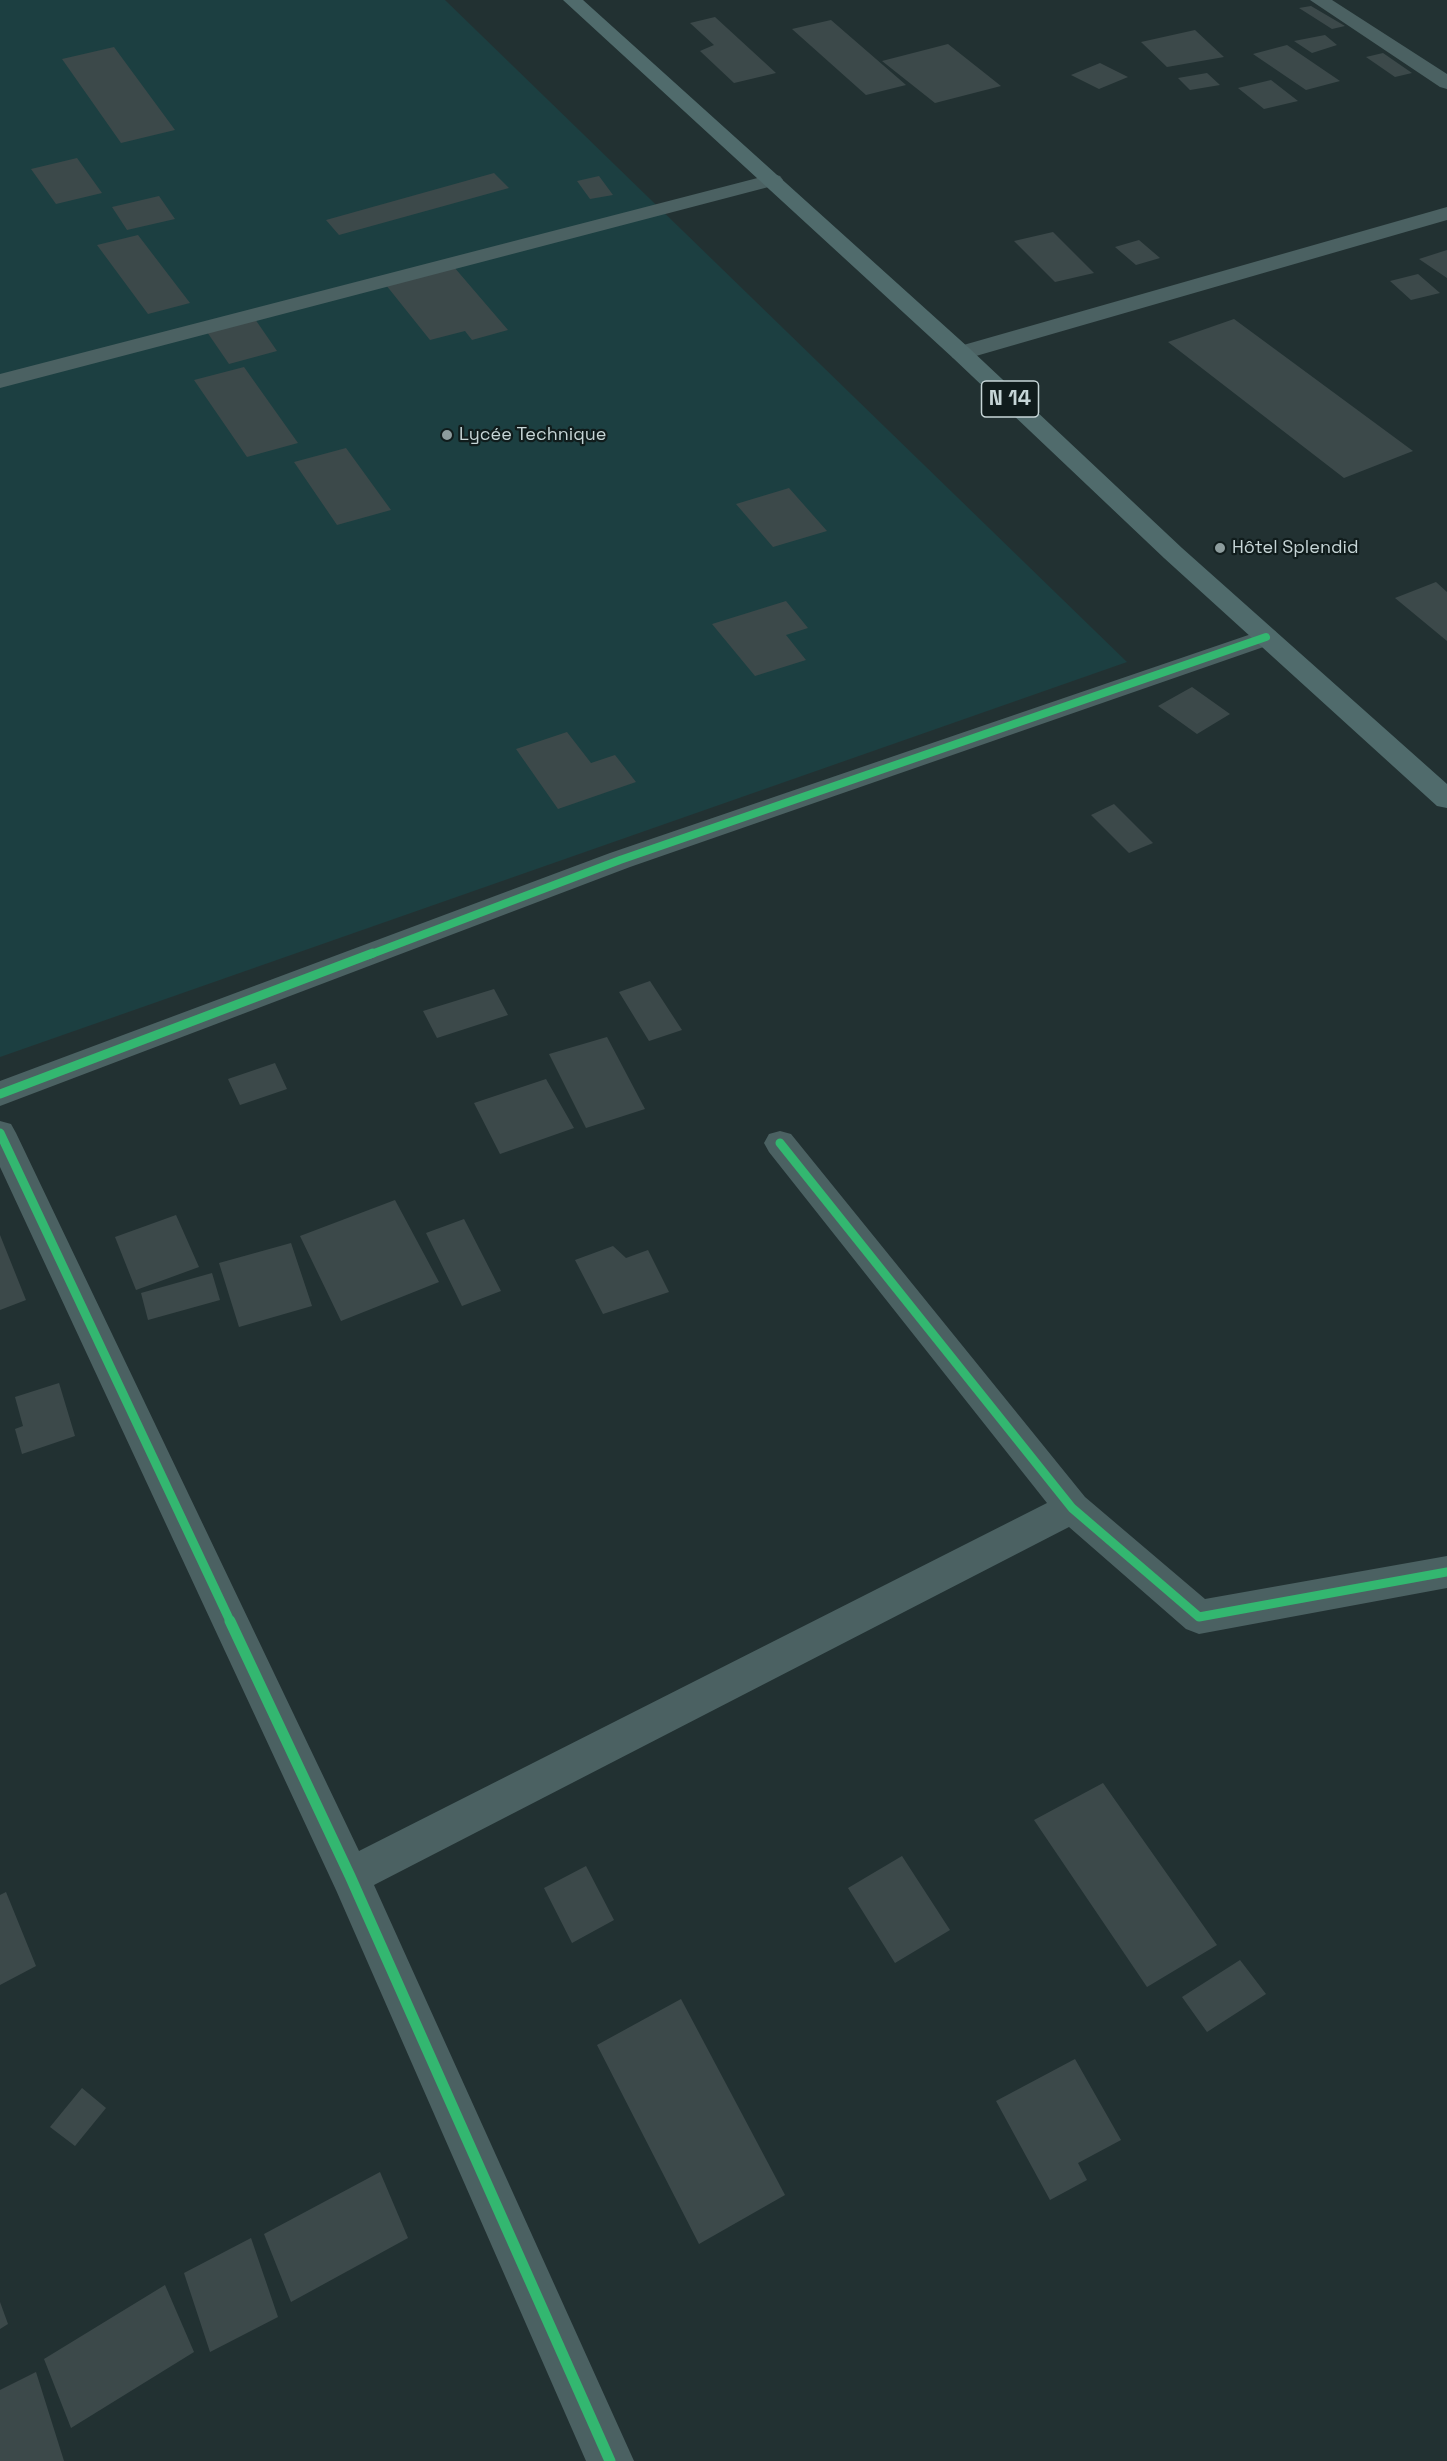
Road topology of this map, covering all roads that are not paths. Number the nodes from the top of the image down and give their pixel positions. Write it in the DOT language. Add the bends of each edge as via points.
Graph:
graph roads {
  1 [pos="572,0"];
  2 [pos="1319,0"];
  3 [pos="1447,83"];
  4 [pos="773,180"];
  5 [pos="1447,213"];
  6 [pos="961,353"];
  7 [pos="0,381"];
  8 [pos="1266,637"];
  9 [pos="1447,800"];
  10 [pos="0,1094"];
  11 [pos="0,1133"];
  12 [pos="780,1143"];
  13 [pos="1072,1508"];
  14 [pos="1447,1572"];
  15 [pos="350,1876"];
  16 [pos="610,2461"];
  1 -- 4 [label="main road, N 14"];
  2 -- 3 [label="street"];
  4 -- 6 [label="main road, N 14"];
  4 -- 7 [label="street"];
  5 -- 6 [label="street"];
  6 -- 8 [label="main road, N 14"];
  8 -- 9 [label="main road, N 14"];
  8 -- 10 [label="street" via="620,860"];
  11 -- 15 [label="street"];
  12 -- 13 [label="street"];
  13 -- 14 [label="street" via="1199,1617"];
  13 -- 15 [label="street"];
  15 -- 16 [label="street"];
}
